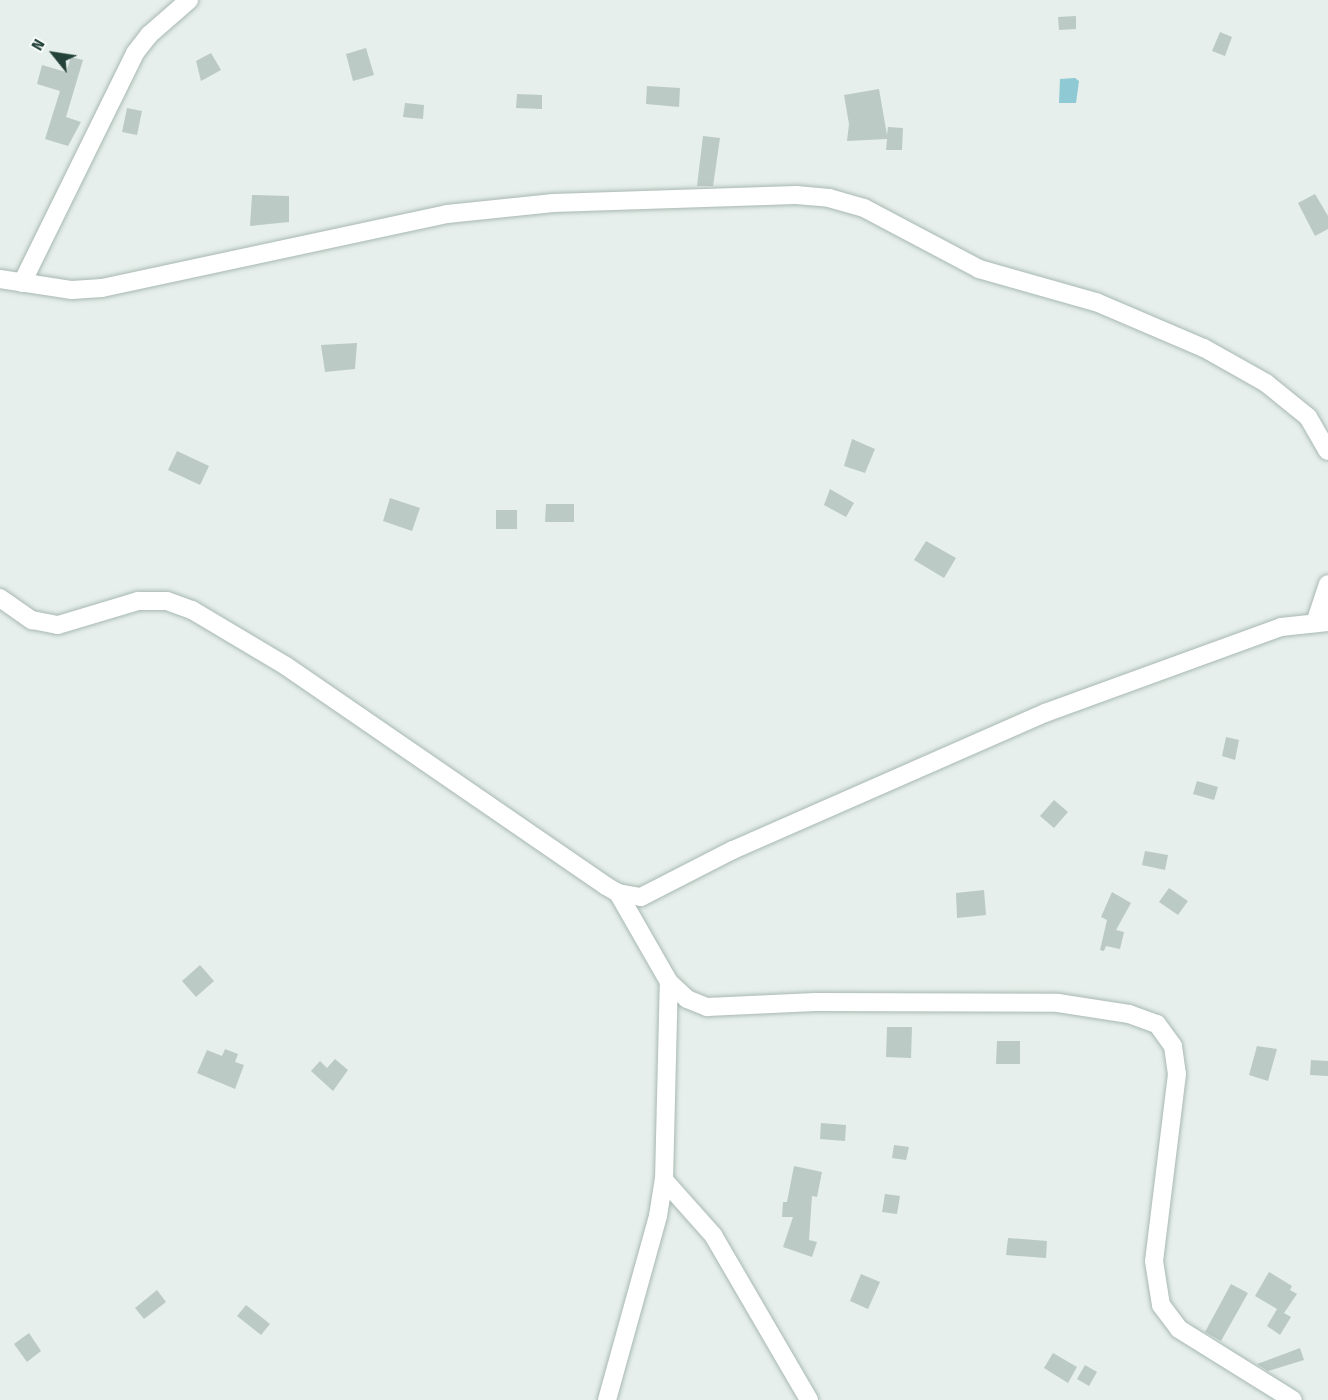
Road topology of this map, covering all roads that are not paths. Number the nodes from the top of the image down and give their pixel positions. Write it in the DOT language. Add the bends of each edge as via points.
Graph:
graph roads {
  1 [pos="189,0"];
  2 [pos="0,279"];
  3 [pos="22,283"];
  4 [pos="1328,451"];
  5 [pos="1328,584"];
  6 [pos="0,598"];
  7 [pos="1322,623"];
  8 [pos="618,893"];
  9 [pos="669,982"];
  10 [pos="664,1180"];
  11 [pos="607,1400"];
  12 [pos="809,1400"];
  13 [pos="1293,1400"];
  1 -- 3 [label="street" via="135,53"];
  2 -- 3 [label="street"];
  3 -- 4 [label="street" via="72,290 102,288 447,214 653,199 829,198 864,208 979,269 1096,302 1204,348 1266,383 1308,417"];
  5 -- 7 [label="street"];
  6 -- 8 [label="street" via="32,620 58,625 138,601 167,601 192,610 286,666"];
  7 -- 8 [label="street" via="1281,627 1117,685 733,850 653,893 641,897"];
  8 -- 9 [label="street"];
  9 -- 10 [label="street"];
  9 -- 13 [label="street" via="687,999 707,1007 815,1002 1058,1003 1129,1014 1157,1024 1173,1046 1177,1074 1154,1261 1161,1305 1179,1329"];
  10 -- 11 [label="street" via="658,1216"];
  10 -- 12 [label="street" via="713,1235"];
}
